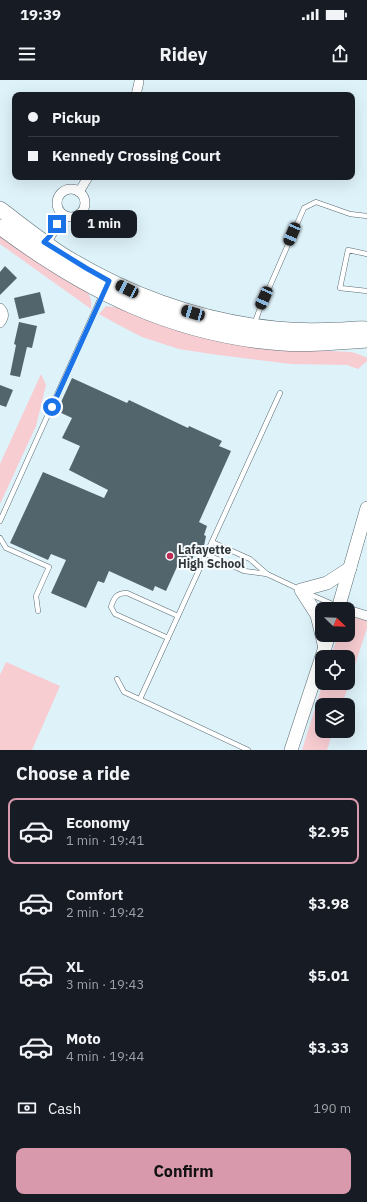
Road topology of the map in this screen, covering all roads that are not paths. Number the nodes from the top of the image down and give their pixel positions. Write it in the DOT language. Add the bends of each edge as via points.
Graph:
graph roads {
  1 [pos="139,81"];
  2 [pos="137,92"];
  3 [pos="86,180"];
  4 [pos="78,192"];
  5 [pos="0,209"];
  6 [pos="63,215"];
  7 [pos="367,216"];
  8 [pos="0,226"];
  9 [pos="21,242"];
  10 [pos="44,242"];
  11 [pos="367,254"];
  12 [pos="106,287"];
  13 [pos="367,291"];
  14 [pos="0,308"];
  15 [pos="0,323"];
  16 [pos="254,326"];
  17 [pos="367,329"];
  18 [pos="360,341"];
  19 [pos="367,352"];
  20 [pos="280,393"];
  21 [pos="367,508"];
  22 [pos="0,521"];
  23 [pos="0,538"];
  24 [pos="212,542"];
  25 [pos="206,554"];
  26 [pos="350,568"];
  27 [pos="267,574"];
  28 [pos="301,590"];
  29 [pos="328,602"];
  30 [pos="344,602"];
  31 [pos="38,611"];
  32 [pos="355,612"];
  33 [pos="178,616"];
  34 [pos="367,616"];
  35 [pos="168,638"];
  36 [pos="327,642"];
  37 [pos="325,648"];
  38 [pos="117,679"];
  39 [pos="140,699"];
  40 [pos="248,750"];
  41 [pos="291,750"];
  1 -- 2 [label="street"];
  3 -- 4 [label="street"];
  4 -- 6 [label="street" via="67,190 60,196 57,201"];
  4 -- 6 [label="street" via="84,200 81,212 73,217"];
  5 -- 10 [label="main road"];
  6 -- 10 [label="street"];
  7 -- 16 [label="lane" via="350,214 316,202 304,208"];
  8 -- 9 [label="main road"];
  9 -- 10 [label="main road"];
  9 -- 12 [label="main road" via="63,271"];
  10 -- 12 [label="main road" via="86,268"];
  11 -- 13 [label="lane" via="348,250 340,288"];
  12 -- 16 [label="main road" via="207,317"];
  12 -- 18 [label="main road" via="141,310 226,335 283,343"];
  12 -- 22 [label="lane"];
  14 -- 15 [label="street" via="4,315"];
  16 -- 17 [label="main road" via="308,330"];
  18 -- 19 [label="main road"];
  20 -- 24 [label="lane"];
  21 -- 26 [label="main road"];
  23 -- 31 [label="lane" via="6,548 49,567 36,596"];
  24 -- 25 [label="lane"];
  24 -- 27 [label="lane" via="250,558"];
  25 -- 27 [label="lane" via="244,571"];
  25 -- 33 [label="lane"];
  26 -- 28 [label="main road" via="327,583"];
  26 -- 30 [label="main road"];
  27 -- 28 [label="lane"];
  28 -- 29 [label="lane"];
  28 -- 37 [label="main road" via="317,615"];
  32 -- 34 [label="street"];
  33 -- 35 [label="lane"];
  33 -- 35 [label="lane" via="127,593 120,593 114,598 111,607 115,614"];
  35 -- 39 [label="lane"];
  36 -- 37 [label="main road"];
  37 -- 41 [label="main road"];
  38 -- 39 [label="lane" via="124,692"];
  39 -- 40 [label="lane"];
}
